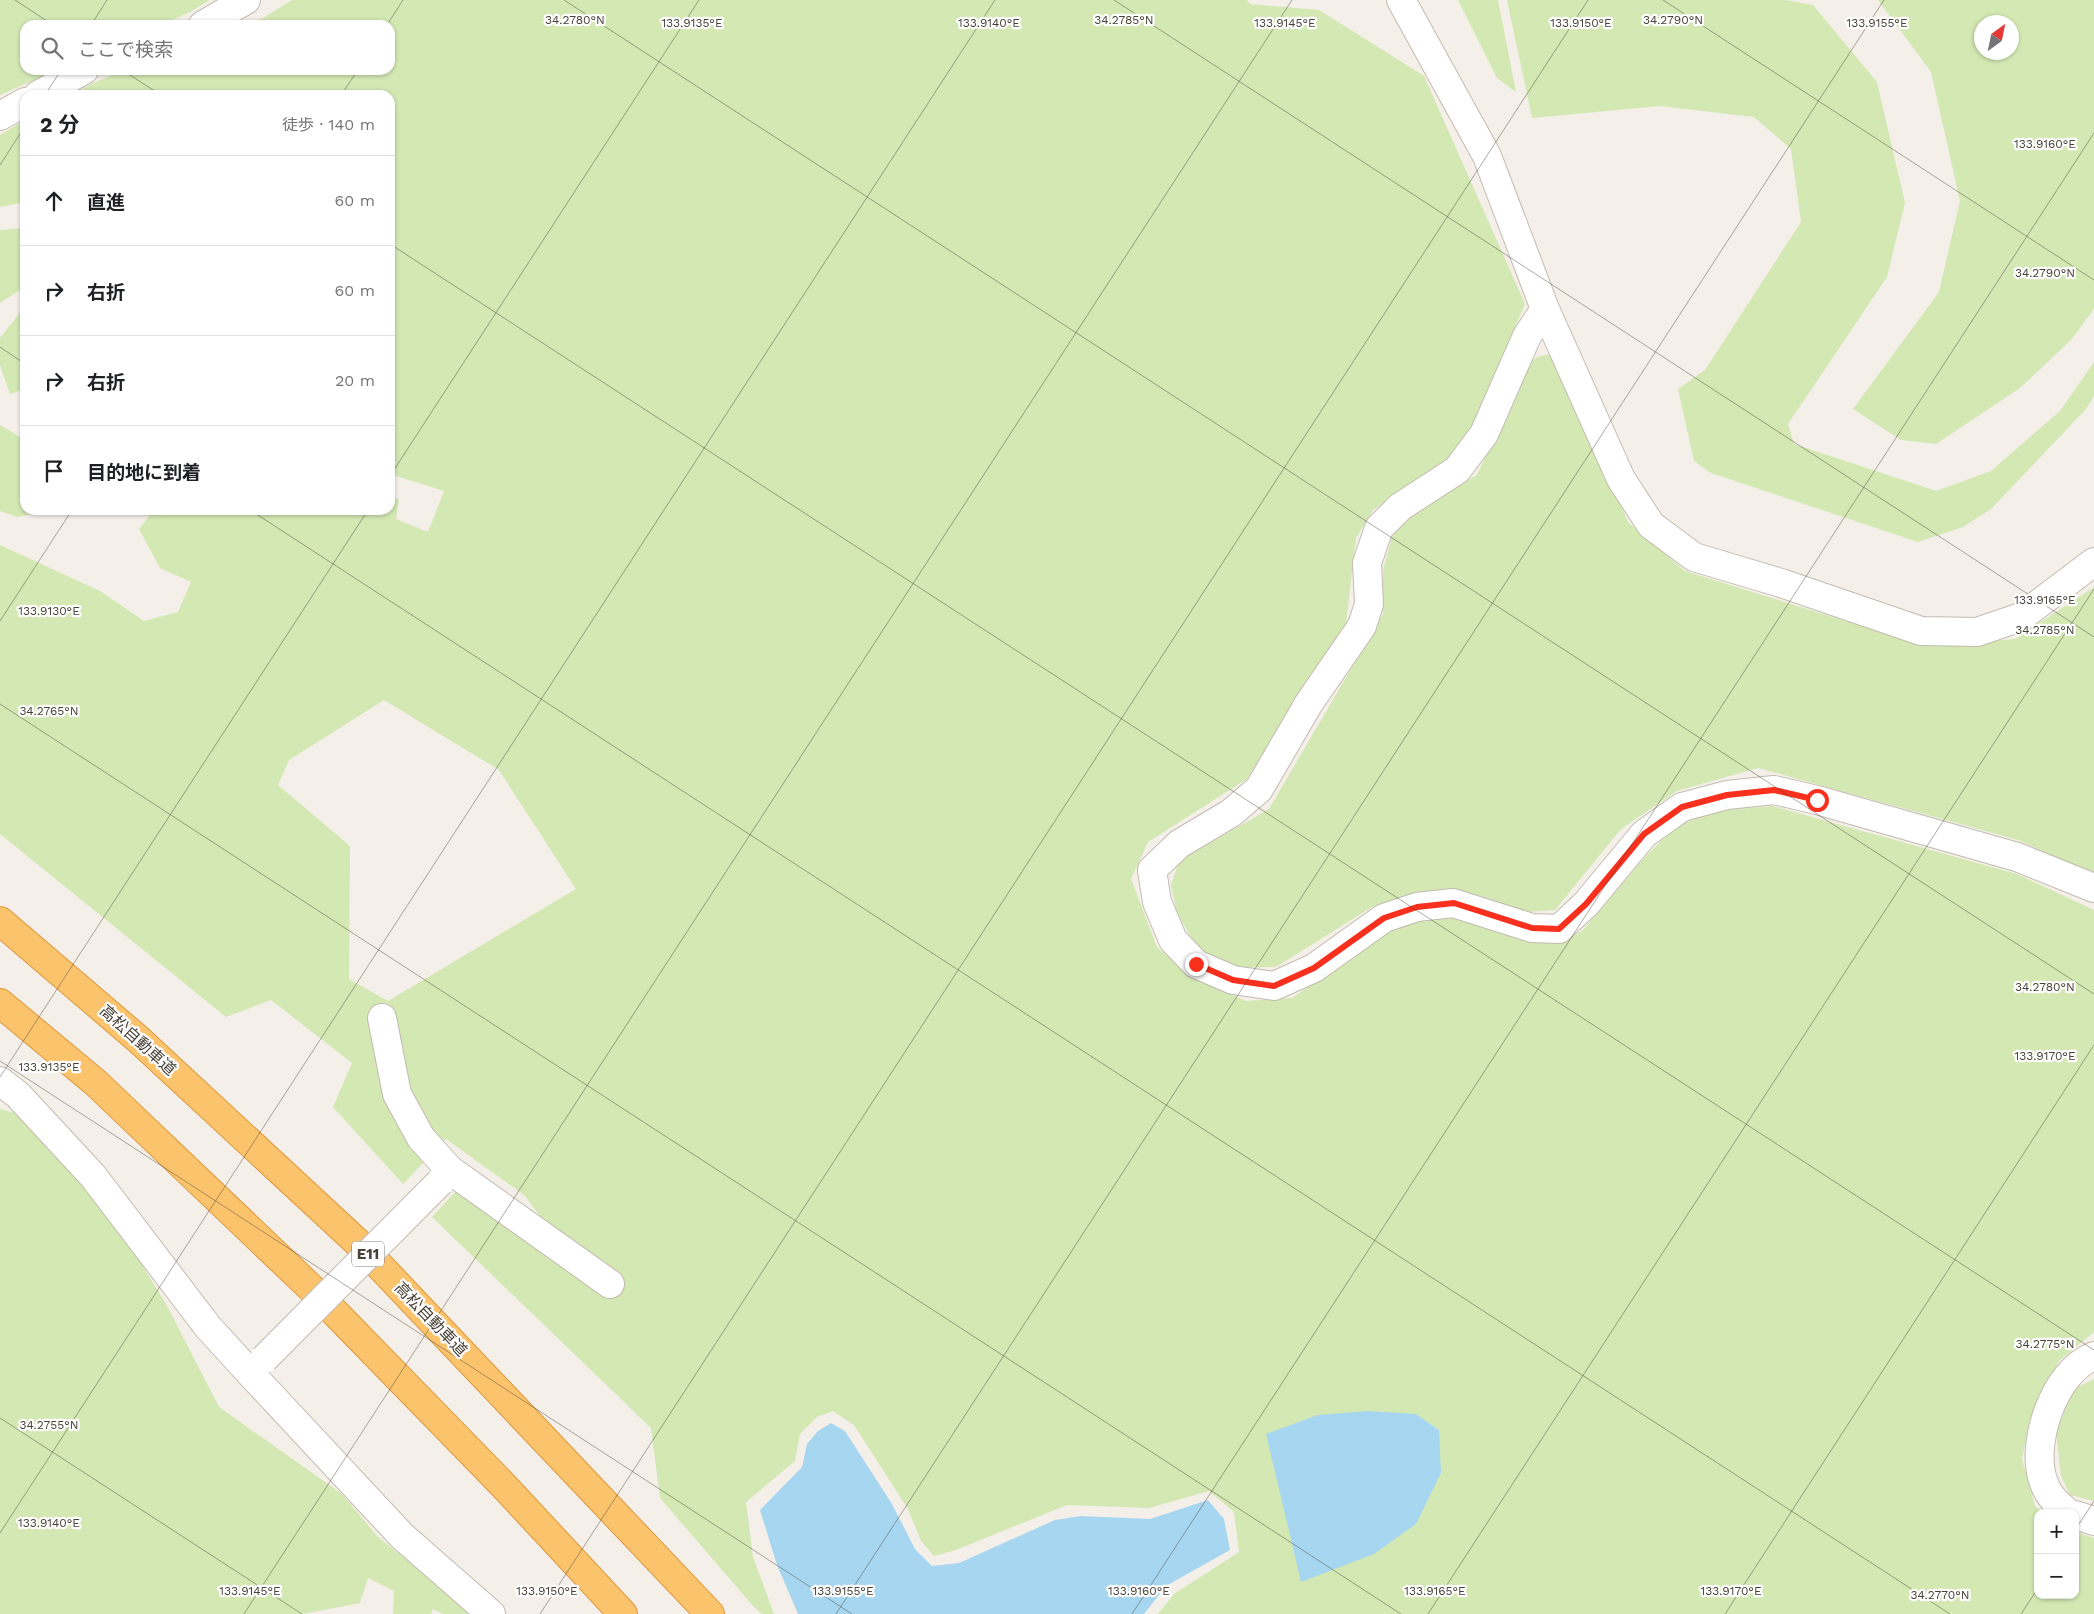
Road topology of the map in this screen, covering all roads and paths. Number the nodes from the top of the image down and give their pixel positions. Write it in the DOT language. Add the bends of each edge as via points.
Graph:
graph roads {
  1 [pos="246,0"];
  2 [pos="1401,0"];
  3 [pos="212,20"];
  4 [pos="75,75"];
  5 [pos="47,90"];
  6 [pos="20,105"];
  7 [pos="0,116"];
  8 [pos="1545,309"];
  9 [pos="2094,562"];
  10 [pos="2094,888"];
  11 [pos="0,921"];
  12 [pos="0,1003"];
  13 [pos="382,1018"];
  14 [pos="0,1081"];
  15 [pos="445,1176"];
  16 [pos="610,1284"];
  17 [pos="2094,1356"];
  18 [pos="257,1366"];
  19 [pos="2063,1509"];
  20 [pos="2079,1516"];
  21 [pos="2094,1521"];
  22 [pos="490,1614"];
  23 [pos="623,1614"];
  24 [pos="710,1614"];
  1 -- 3 [label="street"];
  2 -- 8 [label="street" via="1488,156"];
  4 -- 5 [label="street"];
  6 -- 7 [label="street"];
  8 -- 9 [label="street" via="1621,479 1651,525 1694,557 1921,630 1977,632 2021,617"];
  8 -- 10 [label="street" via="1527,336 1484,434 1457,470 1400,507 1379,528 1366,562 1369,604 1362,626 1309,703 1259,790 1231,813 1179,844 1152,870 1157,902 1172,940 1196,964 1233,980 1274,986 1314,968 1384,918 1417,907 1454,903 1532,928 1559,929 1586,904 1644,834 1682,807 1727,795 1774,790 2017,858"];
  11 -- 24 [label="highway, 高松自動車道 / E11" via="138,1039 358,1242"];
  12 -- 23 [label="highway" via="96,1083 312,1289"];
  13 -- 15 [label="street" via="397,1094"];
  14 -- 18 [label="street" via="18,1095 93,1176 208,1327"];
  15 -- 16 [label="street"];
  15 -- 18 [label="street, bridge"];
  17 -- 19 [label="street" via="2085,1359 2060,1386 2045,1416 2039,1460 2044,1483 2053,1500"];
  18 -- 22 [label="street" via="402,1536"];
  20 -- 21 [label="street"];
}
